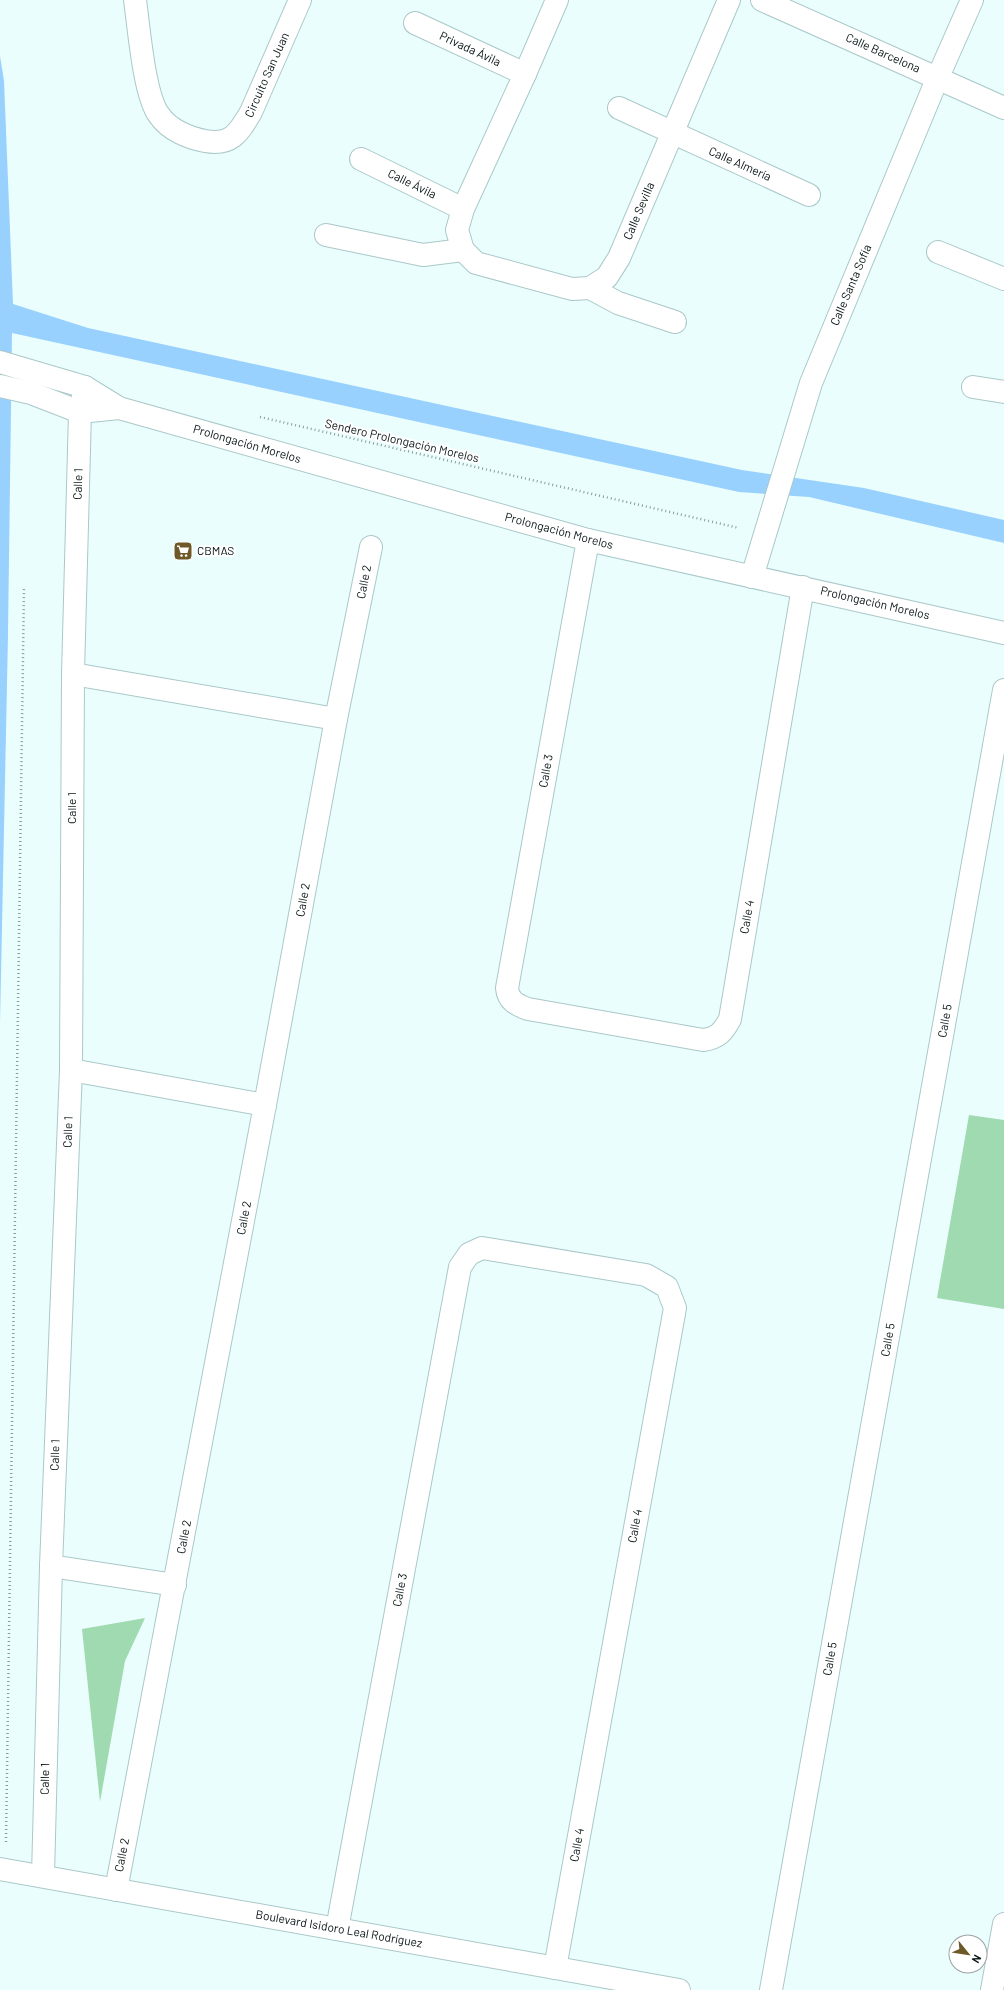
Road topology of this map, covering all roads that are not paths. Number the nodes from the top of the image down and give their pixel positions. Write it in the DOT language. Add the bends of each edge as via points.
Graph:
graph roads {
  1 [pos="134,0"];
  2 [pos="300,0"];
  3 [pos="557,0"];
  4 [pos="729,0"];
  5 [pos="762,0"];
  6 [pos="972,0"];
  7 [pos="414,23"];
  8 [pos="525,74"];
  9 [pos="938,77"];
  10 [pos="619,108"];
  11 [pos="1004,108"];
  12 [pos="672,133"];
  13 [pos="361,159"];
  14 [pos="809,195"];
  15 [pos="462,209"];
  16 [pos="326,235"];
  17 [pos="463,250"];
  18 [pos="938,252"];
  19 [pos="1004,279"];
  20 [pos="590,288"];
  21 [pos="675,322"];
  22 [pos="0,362"];
  23 [pos="0,386"];
  24 [pos="84,387"];
  25 [pos="973,387"];
  26 [pos="1004,392"];
  27 [pos="119,408"];
  28 [pos="80,412"];
  29 [pos="588,540"];
  30 [pos="371,547"];
  31 [pos="752,576"];
  32 [pos="803,587"];
  33 [pos="1004,633"];
  34 [pos="73,674"];
  35 [pos="1004,690"];
  36 [pos="336,719"];
  37 [pos="512,1001"];
  38 [pos="71,1070"];
  39 [pos="265,1105"];
  40 [pos="469,1254"];
  41 [pos="51,1566"];
  42 [pos="174,1585"];
  43 [pos="3,1869"];
  44 [pos="43,1876"];
  45 [pos="116,1890"];
  46 [pos="1004,1924"];
  47 [pos="337,1929"];
  48 [pos="555,1968"];
  49 [pos="679,1990"];
  50 [pos="771,1990"];
  51 [pos="992,1990"];
  1 -- 2 [label="street, Circuito San Juan" via="149,94 158,115 170,127 192,139 214,142 225,142 243,127 252,112"];
  3 -- 8 [label="street"];
  4 -- 12 [label="street, Calle Sevilla"];
  5 -- 9 [label="street, Calle Barcelona"];
  6 -- 9 [label="street, Calle Santa Sofía"];
  7 -- 8 [label="street, Privada Ávila"];
  8 -- 15 [label="street"];
  9 -- 11 [label="street, Calle Barcelona"];
  9 -- 31 [label="street, Calle Santa Sofía" via="811,383"];
  10 -- 12 [label="street, Calle Almería"];
  12 -- 14 [label="street, Calle Almería"];
  12 -- 20 [label="street, Calle Sevilla" via="619,258 608,277"];
  13 -- 15 [label="street, Calle Ávila"];
  15 -- 17 [label="street" via="457,230"];
  16 -- 17 [label="street" via="423,255"];
  17 -- 20 [label="street" via="476,263 572,289"];
  18 -- 19 [label="street"];
  20 -- 21 [label="street" via="618,303"];
  22 -- 24 [label="street, Prolongación Morelos"];
  23 -- 28 [label="street, Prolongación Morelos" via="30,393"];
  24 -- 27 [label="street, Prolongación Morelos"];
  24 -- 28 [label="street, Calle 1"];
  25 -- 26 [label="street"];
  27 -- 28 [label="street, Prolongación Morelos"];
  27 -- 29 [label="street, Prolongación Morelos"];
  28 -- 34 [label="street, Calle 1"];
  29 -- 31 [label="street, Prolongación Morelos"];
  29 -- 37 [label="street, Calle 3" via="507,988 507,995"];
  30 -- 36 [label="street, Calle 2"];
  31 -- 32 [label="street, Prolongación Morelos"];
  32 -- 33 [label="street, Prolongación Morelos"];
  32 -- 37 [label="street, Calle 4" via="730,1019 725,1028 720,1035 703,1040 528,1009"];
  34 -- 36 [label="street"];
  34 -- 38 [label="street, Calle 1"];
  35 -- 50 [label="street, Calle 5"];
  36 -- 39 [label="street, Calle 2"];
  38 -- 39 [label="street"];
  38 -- 41 [label="street, Calle 1"];
  39 -- 42 [label="street, Calle 2"];
  40 -- 47 [label="street, Calle 3" via="460,1267"];
  40 -- 48 [label="street, Calle 4" via="482,1248 646,1275 667,1287 675,1308"];
  41 -- 42 [label="street"];
  41 -- 44 [label="street, Calle 1"];
  42 -- 45 [label="street, Calle 2"];
  43 -- 44 [label="street, Boulevard Isidoro Leal Rodríguez"];
  44 -- 45 [label="street, Boulevard Isidoro Leal Rodríguez"];
  45 -- 47 [label="street, Boulevard Isidoro Leal Rodríguez"];
  46 -- 51 [label="street"];
  47 -- 48 [label="street, Boulevard Isidoro Leal Rodríguez"];
  48 -- 49 [label="street, Boulevard Isidoro Leal Rodríguez"];
}
